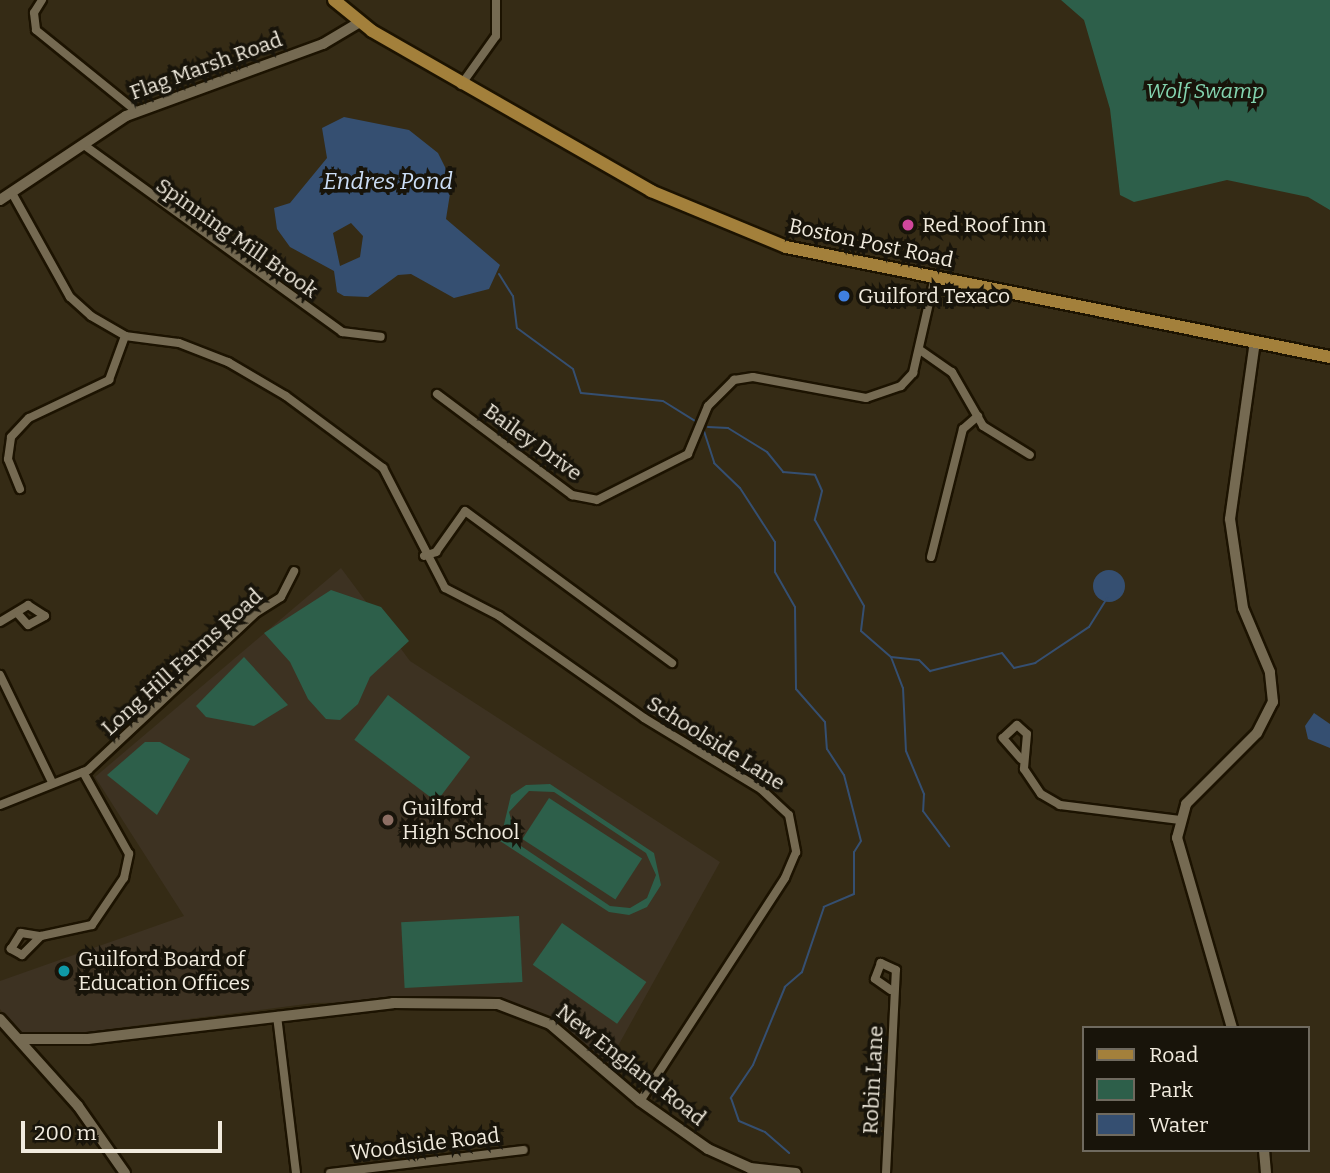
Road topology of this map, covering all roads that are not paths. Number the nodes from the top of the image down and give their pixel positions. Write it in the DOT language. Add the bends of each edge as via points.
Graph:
graph roads {
  1 [pos="42,0"];
  2 [pos="334,0"];
  3 [pos="496,0"];
  4 [pos="360,22"];
  5 [pos="461,85"];
  6 [pos="136,111"];
  7 [pos="84,145"];
  8 [pos="12,194"];
  9 [pos="0,200"];
  10 [pos="935,277"];
  11 [pos="125,336"];
  12 [pos="381,337"];
  13 [pos="1255,342"];
  14 [pos="920,350"];
  15 [pos="1330,357"];
  16 [pos="437,394"];
  17 [pos="978,416"];
  18 [pos="1030,455"];
  19 [pos="20,489"];
  20 [pos="424,556"];
  21 [pos="931,557"];
  22 [pos="294,571"];
  23 [pos="18,614"];
  24 [pos="0,622"];
  25 [pos="672,663"];
  26 [pos="0,675"];
  27 [pos="1021,759"];
  28 [pos="83,772"];
  29 [pos="51,780"];
  30 [pos="0,805"];
  31 [pos="1180,820"];
  32 [pos="41,936"];
  33 [pos="891,990"];
  34 [pos="277,1016"];
  35 [pos="0,1019"];
  36 [pos="1231,1026"];
  37 [pos="21,1039"];
  38 [pos="640,1101"];
  39 [pos="524,1150"];
  40 [pos="1264,1152"];
  41 [pos="125,1173"];
  42 [pos="296,1173"];
  43 [pos="330,1173"];
  44 [pos="796,1173"];
  45 [pos="886,1173"];
  46 [pos="1266,1173"];
  1 -- 6 [label="street" via="34,13 36,30"];
  2 -- 4 [label="main road, Boston Post Road"];
  3 -- 5 [label="street" via="496,36"];
  4 -- 5 [label="main road, Boston Post Road"];
  4 -- 6 [label="street, Flag Marsh Road" via="323,44"];
  5 -- 10 [label="main road, Boston Post Road" via="652,191 738,229 786,247"];
  6 -- 7 [label="street, Flag Marsh Road"];
  7 -- 8 [label="street, Flag Marsh Road"];
  7 -- 12 [label="street, Spinning Mill Brook" via="333,326"];
  8 -- 9 [label="street, Flag Marsh Road"];
  8 -- 11 [label="street, Schoolside Lane" via="70,296"];
  10 -- 13 [label="main road, Boston Post Road"];
  10 -- 14 [label="street"];
  11 -- 19 [label="street" via="109,380 29,418 11,437 8,459"];
  11 -- 20 [label="street, Schoolside Lane" via="179,343 228,362 337,432 383,468"];
  13 -- 15 [label="main road, Boston Post Road"];
  13 -- 31 [label="street" via="1230,519 1243,608 1270,672 1273,702 1257,733 1199,788"];
  14 -- 16 [label="street, Bailey Drive" via="913,373 886,394 866,398 753,377 734,380 708,406 688,454 622,493 597,500 572,495"];
  14 -- 17 [label="street" via="952,372"];
  17 -- 18 [label="street"];
  17 -- 21 [label="street" via="963,429"];
  20 -- 25 [label="street" via="436,552 465,511"];
  20 -- 38 [label="street, Schoolside Lane" via="445,588 499,616 644,718 761,789 789,815 796,852 785,878"];
  22 -- 28 [label="street, Long Hill Farms Road" via="281,597"];
  23 -- 24 [label="street"];
  26 -- 29 [label="street"];
  27 -- 31 [label="street" via="1032,784 1060,805"];
  28 -- 29 [label="street, Long Hill Farms Road"];
  28 -- 32 [label="street" via="129,855 124,878 92,925"];
  29 -- 30 [label="street, Long Hill Farms Road"];
  31 -- 36 [label="street" via="1181,864"];
  33 -- 45 [label="street, Robin Lane"];
  34 -- 37 [label="street, New England Road" via="88,1039"];
  34 -- 38 [label="street, New England Road" via="422,1001 514,1007 561,1032"];
  34 -- 42 [label="street"];
  35 -- 37 [label="street"];
  37 -- 41 [label="street"];
  38 -- 44 [label="street, New England Road" via="724,1158"];
  39 -- 43 [label="street, Woodside Road"];
  40 -- 46 [label="street"];
}
